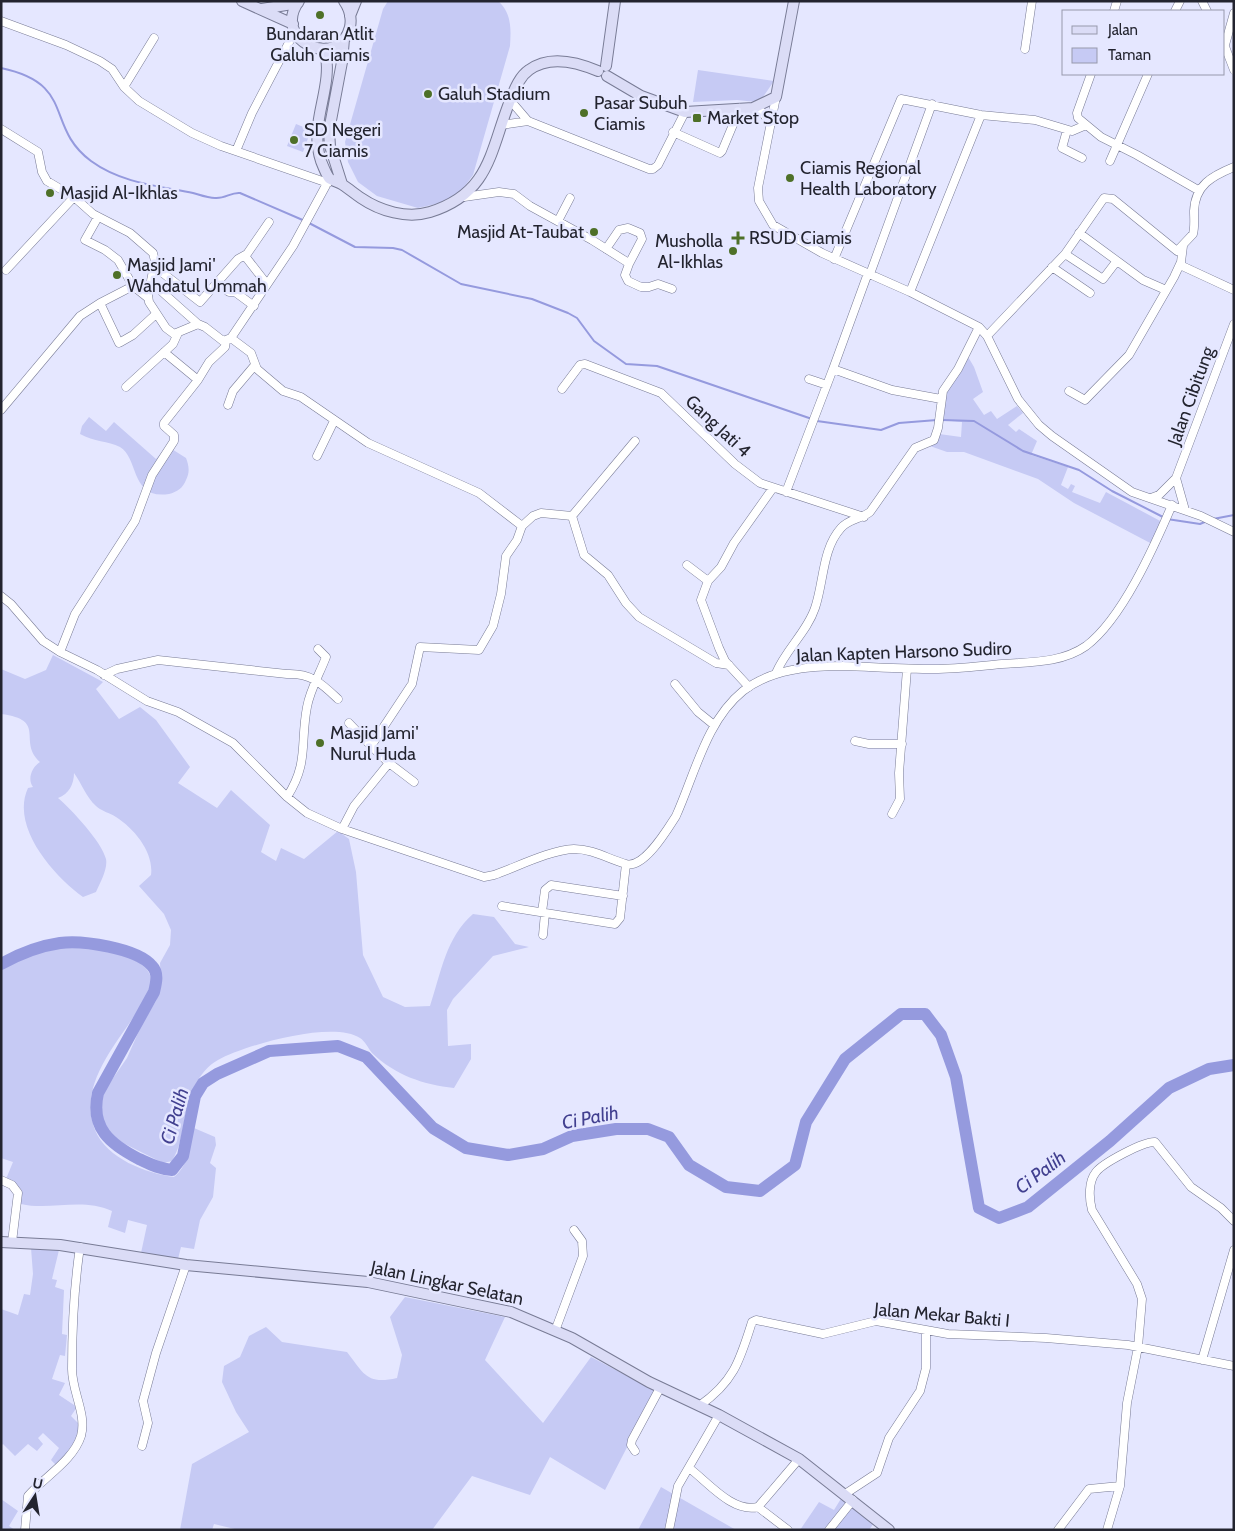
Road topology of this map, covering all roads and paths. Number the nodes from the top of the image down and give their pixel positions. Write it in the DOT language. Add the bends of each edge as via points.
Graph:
graph roads {
  1 [pos="344,1"];
  2 [pos="356,1"];
  3 [pos="615,1"];
  4 [pos="794,1"];
  5 [pos="1032,1"];
  6 [pos="246,2"];
  7 [pos="298,2"];
  8 [pos="262,10"];
  9 [pos="1234,13"];
  10 [pos="350,16"];
  11 [pos="1,22"];
  12 [pos="294,28"];
  13 [pos="154,38"];
  14 [pos="344,38"];
  15 [pos="1225,41"];
  16 [pos="1225,47"];
  17 [pos="325,49"];
  18 [pos="1025,49"];
  19 [pos="1234,70"];
  20 [pos="604,71"];
  21 [pos="1091,75"];
  22 [pos="1148,75"];
  23 [pos="124,87"];
  24 [pos="776,97"];
  25 [pos="510,100"];
  26 [pos="932,104"];
  27 [pos="740,108"];
  28 [pos="753,108"];
  29 [pos="685,112"];
  30 [pos="981,115"];
  31 [pos="528,121"];
  32 [pos="771,124"];
  33 [pos="501,125"];
  34 [pos="1086,125"];
  35 [pos="1,129"];
  36 [pos="1067,130"];
  37 [pos="329,131"];
  38 [pos="317,132"];
  39 [pos="673,132"];
  40 [pos="1117,145"];
  41 [pos="236,151"];
  42 [pos="1082,158"];
  43 [pos="1110,160"];
  44 [pos="1234,167"];
  45 [pos="329,180"];
  46 [pos="342,184"];
  47 [pos="1198,190"];
  48 [pos="74,197"];
  49 [pos="464,197"];
  50 [pos="570,198"];
  51 [pos="98,217"];
  52 [pos="558,221"];
  53 [pos="268,222"];
  54 [pos="1079,233"];
  55 [pos="1183,246"];
  56 [pos="606,249"];
  57 [pos="1066,254"];
  58 [pos="245,256"];
  59 [pos="834,259"];
  60 [pos="1116,262"];
  61 [pos="629,264"];
  62 [pos="1180,265"];
  63 [pos="155,266"];
  64 [pos="1052,267"];
  65 [pos="6,270"];
  66 [pos="869,273"];
  67 [pos="151,282"];
  68 [pos="266,283"];
  69 [pos="216,284"];
  70 [pos="133,286"];
  71 [pos="672,289"];
  72 [pos="1166,290"];
  73 [pos="1234,290"];
  74 [pos="910,292"];
  75 [pos="1090,293"];
  76 [pos="148,298"];
  77 [pos="197,302"];
  78 [pos="100,303"];
  79 [pos="254,306"];
  80 [pos="156,314"];
  81 [pos="186,314"];
  82 [pos="198,324"];
  83 [pos="1234,324"];
  84 [pos="979,327"];
  85 [pos="178,334"];
  86 [pos="987,336"];
  87 [pos="229,340"];
  88 [pos="164,352"];
  89 [pos="255,365"];
  90 [pos="833,369"];
  91 [pos="809,379"];
  92 [pos="198,380"];
  93 [pos="827,385"];
  94 [pos="126,388"];
  95 [pos="562,388"];
  96 [pos="1069,391"];
  97 [pos="941,399"];
  98 [pos="228,404"];
  99 [pos="1,410"];
  100 [pos="334,420"];
  101 [pos="635,441"];
  102 [pos="317,456"];
  103 [pos="1176,478"];
  104 [pos="773,488"];
  105 [pos="786,492"];
  106 [pos="1151,498"];
  107 [pos="1172,505"];
  108 [pos="1185,510"];
  109 [pos="572,516"];
  110 [pos="864,517"];
  111 [pos="522,526"];
  112 [pos="1234,532"];
  113 [pos="687,565"];
  114 [pos="708,581"];
  115 [pos="1,596"];
  116 [pos="318,648"];
  117 [pos="60,652"];
  118 [pos="729,665"];
  119 [pos="907,669"];
  120 [pos="776,673"];
  121 [pos="104,675"];
  122 [pos="317,680"];
  123 [pos="675,684"];
  124 [pos="749,687"];
  125 [pos="338,699"];
  126 [pos="349,724"];
  127 [pos="714,725"];
  128 [pos="855,741"];
  129 [pos="902,744"];
  130 [pos="371,746"];
  131 [pos="389,763"];
  132 [pos="414,782"];
  133 [pos="287,797"];
  134 [pos="892,814"];
  135 [pos="342,829"];
  136 [pos="626,864"];
  137 [pos="623,896"];
  138 [pos="502,906"];
  139 [pos="544,912"];
  140 [pos="543,934"];
  141 [pos="1,1180"];
  142 [pos="1234,1221"];
  143 [pos="574,1230"];
  144 [pos="1,1242"];
  145 [pos="12,1242"];
  146 [pos="80,1247"];
  147 [pos="1234,1250"];
  148 [pos="186,1265"];
  149 [pos="1230,1279"];
  150 [pos="555,1331"];
  151 [pos="926,1331"];
  152 [pos="1138,1347"];
  153 [pos="1202,1360"];
  154 [pos="1234,1366"];
  155 [pos="660,1388"];
  156 [pos="699,1406"];
  157 [pos="719,1415"];
  158 [pos="142,1446"];
  159 [pos="635,1451"];
  160 [pos="799,1460"];
  161 [pos="689,1468"];
  162 [pos="1120,1486"];
  163 [pos="849,1497"];
  164 [pos="758,1507"];
  165 [pos="25,1530"];
  166 [pos="669,1530"];
  167 [pos="788,1530"];
  168 [pos="829,1530"];
  169 [pos="889,1530"];
  170 [pos="1058,1530"];
  171 [pos="1107,1530"];
  1 -- 10 [label="street"];
  2 -- 10 [label="street"];
  3 -- 20 [label="street"];
  4 -- 24 [label="street"];
  5 -- 18 [label="street"];
  6 -- 8 [label="street"];
  7 -- 8 [label="street"];
  7 -- 12 [label="street" via="293,13"];
  8 -- 12 [label="street"];
  9 -- 15 [label="street"];
  10 -- 14 [label="street" via="350,28"];
  11 -- 23 [label="street" via="100,60 112,69"];
  12 -- 17 [label="street" via="304,43"];
  12 -- 41 [label="street"];
  13 -- 23 [label="street"];
  14 -- 17 [label="street"];
  14 -- 37 [label="street"];
  16 -- 19 [label="street"];
  17 -- 38 [label="street" via="328,81"];
  20 -- 25 [label="street" via="567,62 538,64 527,71"];
  20 -- 29 [label="street" via="641,96"];
  21 -- 34 [label="street" via="1077,113"];
  22 -- 40 [label="street"];
  23 -- 41 [label="street" via="139,101 192,133"];
  24 -- 28 [label="street"];
  24 -- 32 [label="street"];
  25 -- 31 [label="street"];
  25 -- 33 [label="street"];
  26 -- 30 [label="street"];
  26 -- 59 [label="street" via="901,99"];
  26 -- 66 [label="street"];
  27 -- 28 [label="street"];
  27 -- 29 [label="street"];
  27 -- 39 [label="street" via="721,152"];
  28 -- 32 [label="street" via="762,112"];
  29 -- 39 [label="street"];
  30 -- 36 [label="street" via="1035,120"];
  30 -- 74 [label="street"];
  31 -- 33 [label="street"];
  31 -- 39 [label="street" via="649,169 658,165"];
  32 -- 59 [label="street" via="758,188 759,201 773,225"];
  33 -- 49 [label="street" via="486,166"];
  34 -- 36 [label="street" via="1074,131"];
  34 -- 40 [label="street"];
  35 -- 48 [label="street" via="34,148 47,181"];
  36 -- 42 [label="street" via="1062,148"];
  37 -- 38 [label="street"];
  37 -- 46 [label="street" via="332,154"];
  38 -- 45 [label="street" via="321,160"];
  40 -- 43 [label="street"];
  40 -- 47 [label="street"];
  41 -- 45 [label="street"];
  44 -- 47 [label="street" via="1210,179"];
  45 -- 46 [label="street"];
  45 -- 68 [label="street" via="303,230"];
  46 -- 49 [label="street" via="368,203 403,214 424,214"];
  47 -- 55 [label="street" via="1194,202 1193,234"];
  48 -- 51 [label="street"];
  48 -- 65 [label="street"];
  49 -- 52 [label="street" via="506,192"];
  50 -- 52 [label="street"];
  51 -- 63 [label="street" via="117,225 151,250"];
  51 -- 70 [label="street" via="85,240 118,260"];
  52 -- 56 [label="street"];
  53 -- 58 [label="street"];
  54 -- 55 [label="street" via="1107,196 1173,250"];
  54 -- 57 [label="street"];
  54 -- 60 [label="street"];
  55 -- 62 [label="street"];
  56 -- 61 [label="street"];
  56 -- 61 [label="street" via="623,228 642,234"];
  57 -- 60 [label="street" via="1103,279"];
  57 -- 64 [label="street"];
  58 -- 68 [label="street"];
  58 -- 69 [label="street" via="238,259"];
  59 -- 66 [label="street"];
  60 -- 72 [label="street"];
  61 -- 71 [label="street" via="625,275 628,281 645,288 658,284"];
  62 -- 72 [label="street"];
  62 -- 73 [label="street"];
  63 -- 67 [label="street"];
  63 -- 77 [label="street"];
  64 -- 75 [label="street"];
  64 -- 86 [label="street"];
  66 -- 74 [label="street"];
  66 -- 90 [label="street"];
  67 -- 76 [label="street"];
  67 -- 81 [label="street"];
  68 -- 79 [label="street"];
  69 -- 77 [label="street"];
  69 -- 79 [label="street" via="235,292"];
  70 -- 76 [label="street"];
  70 -- 78 [label="street"];
  72 -- 96 [label="street" via="1129,355 1118,368 1085,400"];
  74 -- 84 [label="street"];
  76 -- 80 [label="street"];
  77 -- 81 [label="street"];
  78 -- 80 [label="street" via="119,344"];
  78 -- 99 [label="street" via="80,316"];
  79 -- 87 [label="street"];
  80 -- 85 [label="street" via="169,332"];
  81 -- 82 [label="street"];
  82 -- 85 [label="street"];
  82 -- 87 [label="street"];
  83 -- 103 [label="street, Jalan Cibitung"];
  84 -- 86 [label="street"];
  84 -- 97 [label="street"];
  85 -- 88 [label="street"];
  86 -- 106 [label="street" via="1018,399 1039,425 1122,486"];
  87 -- 89 [label="street" via="251,353"];
  87 -- 92 [label="street"];
  88 -- 92 [label="street"];
  88 -- 94 [label="street"];
  89 -- 98 [label="street" via="233,391"];
  89 -- 100 [label="street" via="283,391 302,397"];
  90 -- 93 [label="street"];
  90 -- 97 [label="street" via="892,390"];
  91 -- 93 [label="street"];
  92 -- 117 [label="street" via="164,423 174,435 174,441 152,475 135,521 75,614"];
  93 -- 105 [label="street"];
  95 -- 104 [label="street, Gang Jati 4" via="585,364 659,392 735,464 757,481"];
  97 -- 110 [label="street" via="934,440 915,448"];
  100 -- 102 [label="street"];
  100 -- 111 [label="street" via="368,443 478,493"];
  101 -- 109 [label="street"];
  103 -- 106 [label="street" via="1160,495"];
  103 -- 108 [label="street"];
  104 -- 105 [label="street, Gang Jati 4"];
  104 -- 114 [label="street" via="721,567"];
  105 -- 110 [label="street, Gang Jati 4"];
  106 -- 107 [label="street"];
  107 -- 108 [label="street"];
  107 -- 119 [label="street, Jalan Kapten Harsono Sudiro" via="1135,580 1109,622 1084,647 1061,657 1035,662"];
  108 -- 112 [label="street"];
  109 -- 111 [label="street" via="541,513"];
  109 -- 118 [label="street" via="584,555 606,574 639,617 716,663"];
  110 -- 120 [label="street" via="845,523 833,540 815,609"];
  111 -- 130 [label="street" via="506,556 493,626 481,648 477,651 420,647 412,684"];
  113 -- 114 [label="street"];
  114 -- 118 [label="street" via="701,600"];
  115 -- 117 [label="street" via="43,641"];
  116 -- 122 [label="street" via="326,657"];
  117 -- 121 [label="street"];
  118 -- 124 [label="street"];
  119 -- 120 [label="street, Jalan Kapten Harsono Sudiro" via="834,666"];
  119 -- 129 [label="street"];
  120 -- 124 [label="street, Jalan Kapten Harsono Sudiro"];
  121 -- 122 [label="street" via="158,660 298,673"];
  121 -- 133 [label="street" via="139,697 178,712 233,743"];
  122 -- 125 [label="street"];
  122 -- 133 [label="street" via="307,707 300,774"];
  123 -- 127 [label="street" via="698,712"];
  124 -- 127 [label="street, Jalan Kapten Harsono Sudiro"];
  126 -- 130 [label="street"];
  127 -- 136 [label="street, Jalan Kapten Harsono Sudiro" via="667,831 641,861"];
  128 -- 129 [label="street"];
  129 -- 134 [label="street" via="900,802"];
  130 -- 131 [label="street"];
  131 -- 132 [label="street"];
  131 -- 135 [label="street" via="354,806"];
  133 -- 135 [label="street" via="307,814"];
  135 -- 136 [label="street" via="478,876 494,875 567,850 586,850"];
  136 -- 137 [label="street"];
  137 -- 139 [label="street" via="551,885 546,890"];
  137 -- 139 [label="street" via="620,918 615,924"];
  138 -- 139 [label="street"];
  139 -- 140 [label="street"];
  141 -- 145 [label="street" via="12,1185 18,1193"];
  142 -- 152 [label="street" via="1191,1187 1154,1142 1144,1143 1096,1171 1089,1198 1092,1210 1137,1284 1142,1299"];
  143 -- 150 [label="street" via="582,1241 583,1256"];
  144 -- 145 [label="street, Jalan Lingkar Selatan"];
  145 -- 146 [label="street, Jalan Lingkar Selatan"];
  146 -- 148 [label="street, Jalan Lingkar Selatan"];
  146 -- 165 [label="street" via="73,1295 72,1370 83,1420 80,1437 74,1448 28,1496"];
  147 -- 149 [label="street"];
  148 -- 150 [label="street, Jalan Lingkar Selatan" via="368,1282 511,1312"];
  148 -- 158 [label="street" via="143,1401 148,1423"];
  149 -- 153 [label="street"];
  150 -- 155 [label="street, Jalan Lingkar Selatan"];
  151 -- 152 [label="street, Jalan Mekar Bakti I"];
  151 -- 156 [label="street, Jalan Mekar Bakti I" via="876,1321 823,1334 756,1320 752,1322 732,1376 714,1396"];
  151 -- 163 [label="street" via="925,1374 920,1391 889,1438 876,1473"];
  152 -- 153 [label="street, Jalan Mekar Bakti I"];
  152 -- 162 [label="street" via="1127,1403"];
  153 -- 154 [label="street, Jalan Mekar Bakti I"];
  155 -- 156 [label="street, Jalan Lingkar Selatan"];
  155 -- 159 [label="street" via="632,1440"];
  156 -- 157 [label="street, Jalan Lingkar Selatan"];
  157 -- 160 [label="street, Jalan Lingkar Selatan"];
  157 -- 161 [label="street"];
  160 -- 163 [label="street, Jalan Lingkar Selatan"];
  160 -- 164 [label="street"];
  161 -- 164 [label="street" via="730,1501 750,1509"];
  161 -- 166 [label="street" via="675,1495"];
  162 -- 170 [label="street" via="1089,1489"];
  162 -- 171 [label="street"];
  163 -- 168 [label="street"];
  163 -- 169 [label="street, Jalan Lingkar Selatan"];
  164 -- 167 [label="street"];
}
